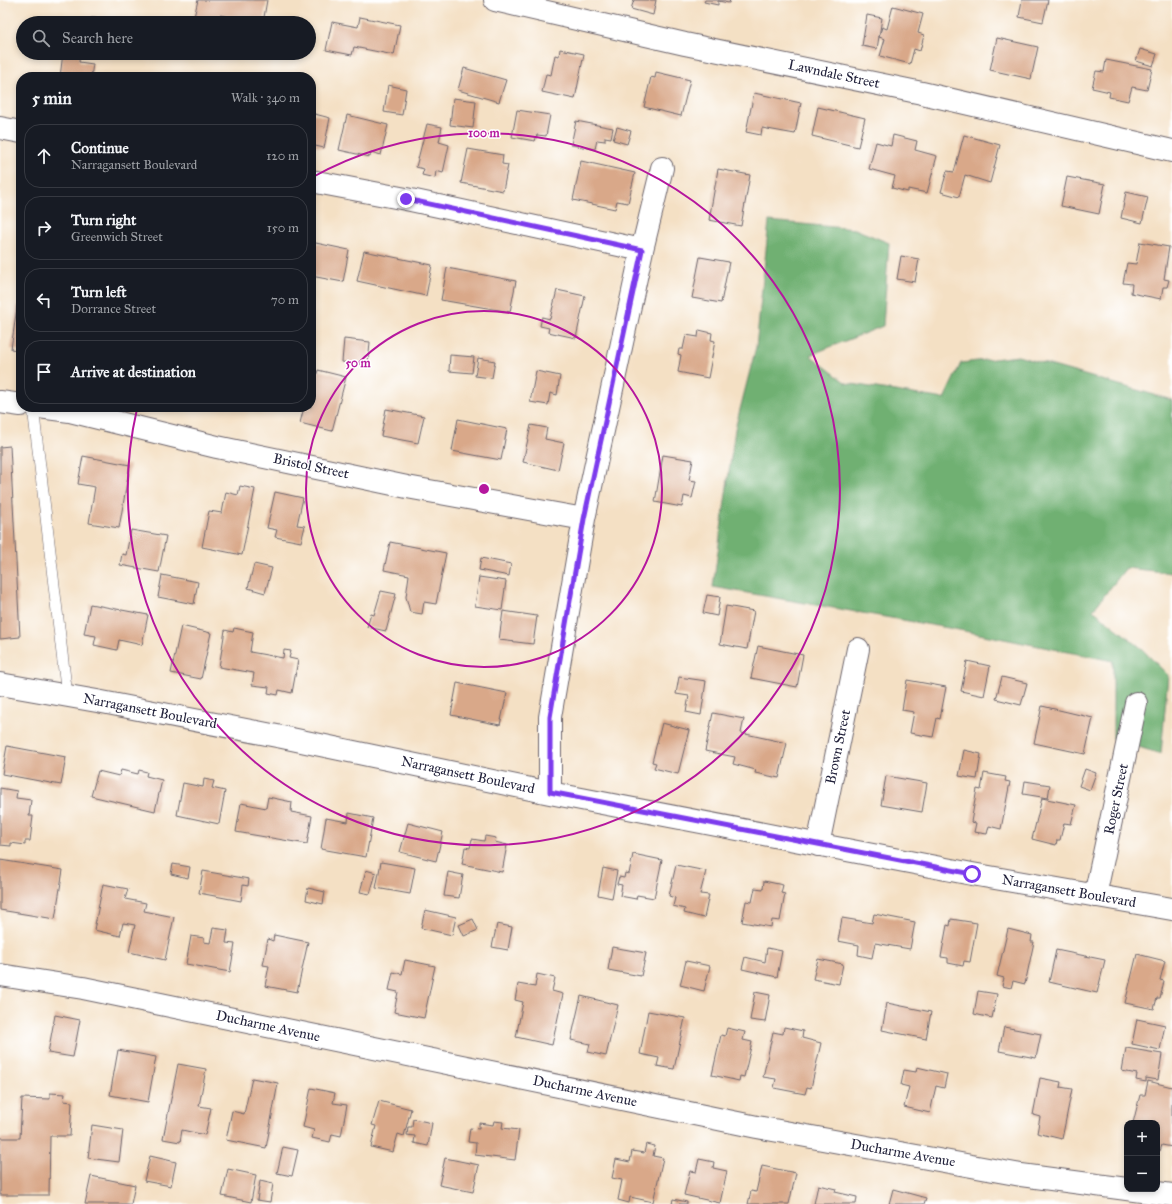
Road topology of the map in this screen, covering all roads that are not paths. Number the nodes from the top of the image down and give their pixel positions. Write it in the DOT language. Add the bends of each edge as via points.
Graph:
graph roads {
  1 [pos="495,0"];
  2 [pos="0,128"];
  3 [pos="16,131"];
  4 [pos="1172,151"];
  5 [pos="662,168"];
  6 [pos="316,182"];
  7 [pos="642,250"];
  8 [pos="0,402"];
  9 [pos="16,404"];
  10 [pos="34,412"];
  11 [pos="74,412"];
  12 [pos="584,519"];
  13 [pos="858,649"];
  14 [pos="0,684"];
  15 [pos="67,696"];
  16 [pos="1136,703"];
  17 [pos="550,792"];
  18 [pos="818,845"];
  19 [pos="1095,896"];
  20 [pos="1172,909"];
  21 [pos="0,975"];
  22 [pos="1172,1196"];
  1 -- 4 [label="street, Lawndale Street" via="685,44 922,93"];
  2 -- 3 [label="street"];
  5 -- 7 [label="street"];
  6 -- 7 [label="street"];
  7 -- 12 [label="street"];
  8 -- 9 [label="street"];
  10 -- 15 [label="lane"];
  11 -- 12 [label="street, Bristol Street" via="217,447 407,487"];
  12 -- 17 [label="street" via="550,717"];
  13 -- 18 [label="street, Brown Street"];
  14 -- 15 [label="street, Narragansett Boulevard"];
  15 -- 17 [label="street, Narragansett Boulevard"];
  16 -- 19 [label="street, Roger Street"];
  17 -- 18 [label="street, Narragansett Boulevard"];
  18 -- 19 [label="street, Narragansett Boulevard"];
  19 -- 20 [label="street, Narragansett Boulevard"];
  21 -- 22 [label="street, Ducharme Avenue" via="98,991 757,1127 1021,1175"];
}
